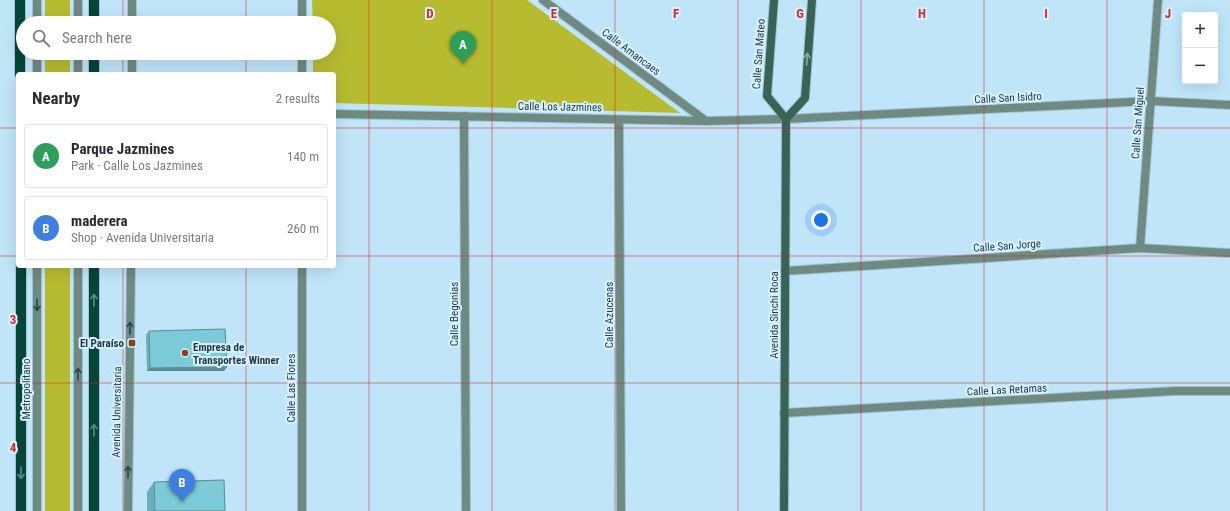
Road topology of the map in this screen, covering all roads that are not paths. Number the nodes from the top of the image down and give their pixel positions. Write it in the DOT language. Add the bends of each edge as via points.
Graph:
graph roads {
  1 [pos="20,0"];
  2 [pos="37,0"];
  3 [pos="78,0"];
  4 [pos="94,0"];
  5 [pos="132,0"];
  6 [pos="302,0"];
  7 [pos="543,0"];
  8 [pos="774,0"];
  9 [pos="812,0"];
  10 [pos="1158,0"];
  11 [pos="20,16"];
  12 [pos="37,16"];
  13 [pos="78,16"];
  14 [pos="94,16"];
  15 [pos="132,16"];
  16 [pos="302,16"];
  17 [pos="20,60"];
  18 [pos="37,60"];
  19 [pos="78,60"];
  20 [pos="94,60"];
  21 [pos="132,60"];
  22 [pos="302,60"];
  23 [pos="20,72"];
  24 [pos="37,72"];
  25 [pos="78,72"];
  26 [pos="94,72"];
  27 [pos="132,72"];
  28 [pos="302,72"];
  29 [pos="1151,101"];
  30 [pos="1230,105"];
  31 [pos="336,114"];
  32 [pos="464,116"];
  33 [pos="619,120"];
  34 [pos="786,120"];
  35 [pos="706,121"];
  36 [pos="1140,248"];
  37 [pos="1230,252"];
  38 [pos="20,268"];
  39 [pos="37,268"];
  40 [pos="78,268"];
  41 [pos="94,268"];
  42 [pos="131,268"];
  43 [pos="302,268"];
  44 [pos="785,271"];
  45 [pos="1230,391"];
  46 [pos="784,413"];
  47 [pos="21,511"];
  48 [pos="37,511"];
  49 [pos="78,511"];
  50 [pos="94,511"];
  51 [pos="128,511"];
  52 [pos="302,511"];
  53 [pos="466,511"];
  54 [pos="621,511"];
  55 [pos="784,511"];
  1 -- 11 [label="main road"];
  2 -- 12 [label="street"];
  3 -- 13 [label="street"];
  4 -- 14 [label="main road"];
  5 -- 15 [label="street"];
  6 -- 16 [label="street"];
  7 -- 35 [label="street, Calle Amancaes"];
  8 -- 34 [label="street, Calle San Mateo" via="767,96"];
  34 -- 9 [label="street, one-way" via="804,98"];
  10 -- 29 [label="street, Calle San Miguel"];
  17 -- 23 [label="main road"];
  18 -- 24 [label="street"];
  19 -- 25 [label="street"];
  20 -- 26 [label="main road"];
  21 -- 27 [label="street"];
  22 -- 28 [label="street"];
  29 -- 30 [label="street, Calle San Isidro"];
  29 -- 34 [label="street, Calle San Isidro"];
  29 -- 36 [label="street, Calle San Miguel"];
  31 -- 32 [label="street, Calle Los Jazmines"];
  32 -- 33 [label="street, Calle Los Jazmines"];
  32 -- 53 [label="street, Calle Begonias"];
  33 -- 35 [label="street, Calle Los Jazmines"];
  33 -- 54 [label="street, Calle Azucenas"];
  34 -- 35 [label="street, Calle Los Jazmines"];
  34 -- 44 [label="street, Avenida Sinchi Roca"];
  36 -- 37 [label="street, Calle San Jorge"];
  36 -- 44 [label="street, Calle San Jorge"];
  38 -- 47 [label="main road, one-way"];
  39 -- 48 [label="street, Metropolitano, one-way"];
  49 -- 40 [label="street, one-way"];
  50 -- 41 [label="main road, Avenida Universitaria, one-way"];
  51 -- 42 [label="street, Avenida Universitaria, one-way"];
  43 -- 52 [label="street, Calle Las Flores"];
  44 -- 46 [label="street, Avenida Sinchi Roca"];
  45 -- 46 [label="street, Calle Las Retamas" via="1175,391"];
  46 -- 55 [label="street, Avenida Sinchi Roca"];
}
